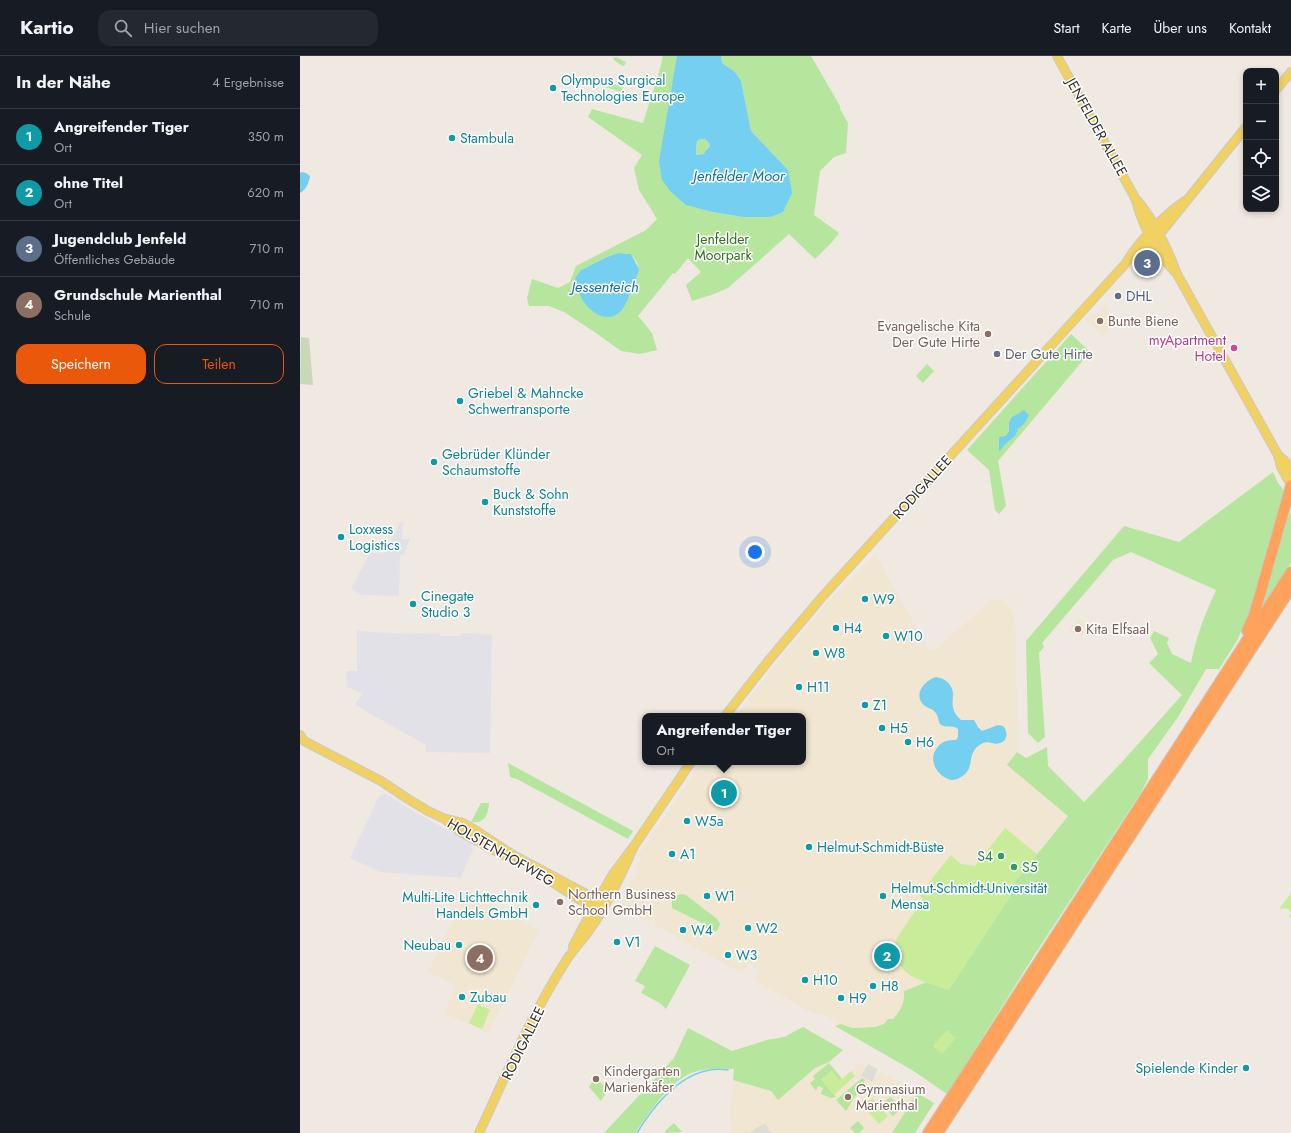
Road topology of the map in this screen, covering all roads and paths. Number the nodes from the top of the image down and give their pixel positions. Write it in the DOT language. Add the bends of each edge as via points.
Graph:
graph roads {
  1 [pos="1058,56"];
  2 [pos="1291,72"];
  3 [pos="1279,86"];
  4 [pos="1243,131"];
  5 [pos="1136,199"];
  6 [pos="1157,231"];
  7 [pos="1151,238"];
  8 [pos="1177,274"];
  9 [pos="1278,455"];
  10 [pos="1291,469"];
  11 [pos="1291,485"];
  12 [pos="1291,508"];
  13 [pos="1279,530"];
  14 [pos="1291,572"];
  15 [pos="1291,588"];
  16 [pos="1237,655"];
  17 [pos="727,713"];
  18 [pos="301,739"];
  19 [pos="689,765"];
  20 [pos="443,818"];
  21 [pos="634,846"];
  22 [pos="598,900"];
  23 [pos="605,904"];
  24 [pos="593,908"];
  25 [pos="601,912"];
  26 [pos="570,954"];
  27 [pos="479,1133"];
  28 [pos="928,1133"];
  29 [pos="938,1133"];
  1 -- 5 [label="main road, JENFELDER ALLEE"];
  2 -- 3 [label="main road"];
  4 -- 6 [label="main road, RODIGALLEE" via="1185,201 1174,208"];
  5 -- 6 [label="main road, JENFELDER ALLEE"];
  5 -- 7 [label="main road, JENFELDER ALLEE"];
  6 -- 7 [label="main road, RODIGALLEE"];
  6 -- 8 [label="main road, JENFELDER ALLEE"];
  7 -- 8 [label="main road, JENFELDER ALLEE" via="1166,263"];
  7 -- 17 [label="main road, RODIGALLEE" via="1134,250 1126,263 822,597"];
  8 -- 9 [label="main road"];
  9 -- 10 [label="main road"];
  9 -- 11 [label="main road" via="1281,467"];
  11 -- 13 [label="highway"];
  12 -- 13 [label="highway"];
  13 -- 16 [label="highway" via="1254,615"];
  14 -- 16 [label="highway"];
  15 -- 29 [label="highway"];
  16 -- 28 [label="highway"];
  18 -- 20 [label="main road, HOLSTENHOFWEG" via="381,781"];
  19 -- 21 [label="main road, RODIGALLEE"];
  20 -- 22 [label="main road, HOLSTENHOFWEG" via="469,826 513,855"];
  20 -- 24 [label="main road, HOLSTENHOFWEG" via="459,831"];
  21 -- 22 [label="main road, RODIGALLEE"];
  21 -- 23 [label="main road, RODIGALLEE"];
  22 -- 23 [label="main road, HOLSTENHOFWEG"];
  22 -- 24 [label="main road, RODIGALLEE"];
  23 -- 25 [label="main road, RODIGALLEE"];
  24 -- 25 [label="main road, HOLSTENHOFWEG"];
  24 -- 26 [label="main road, RODIGALLEE"];
  25 -- 26 [label="main road, RODIGALLEE"];
  26 -- 27 [label="main road, RODIGALLEE" via="530,1026"];
}
